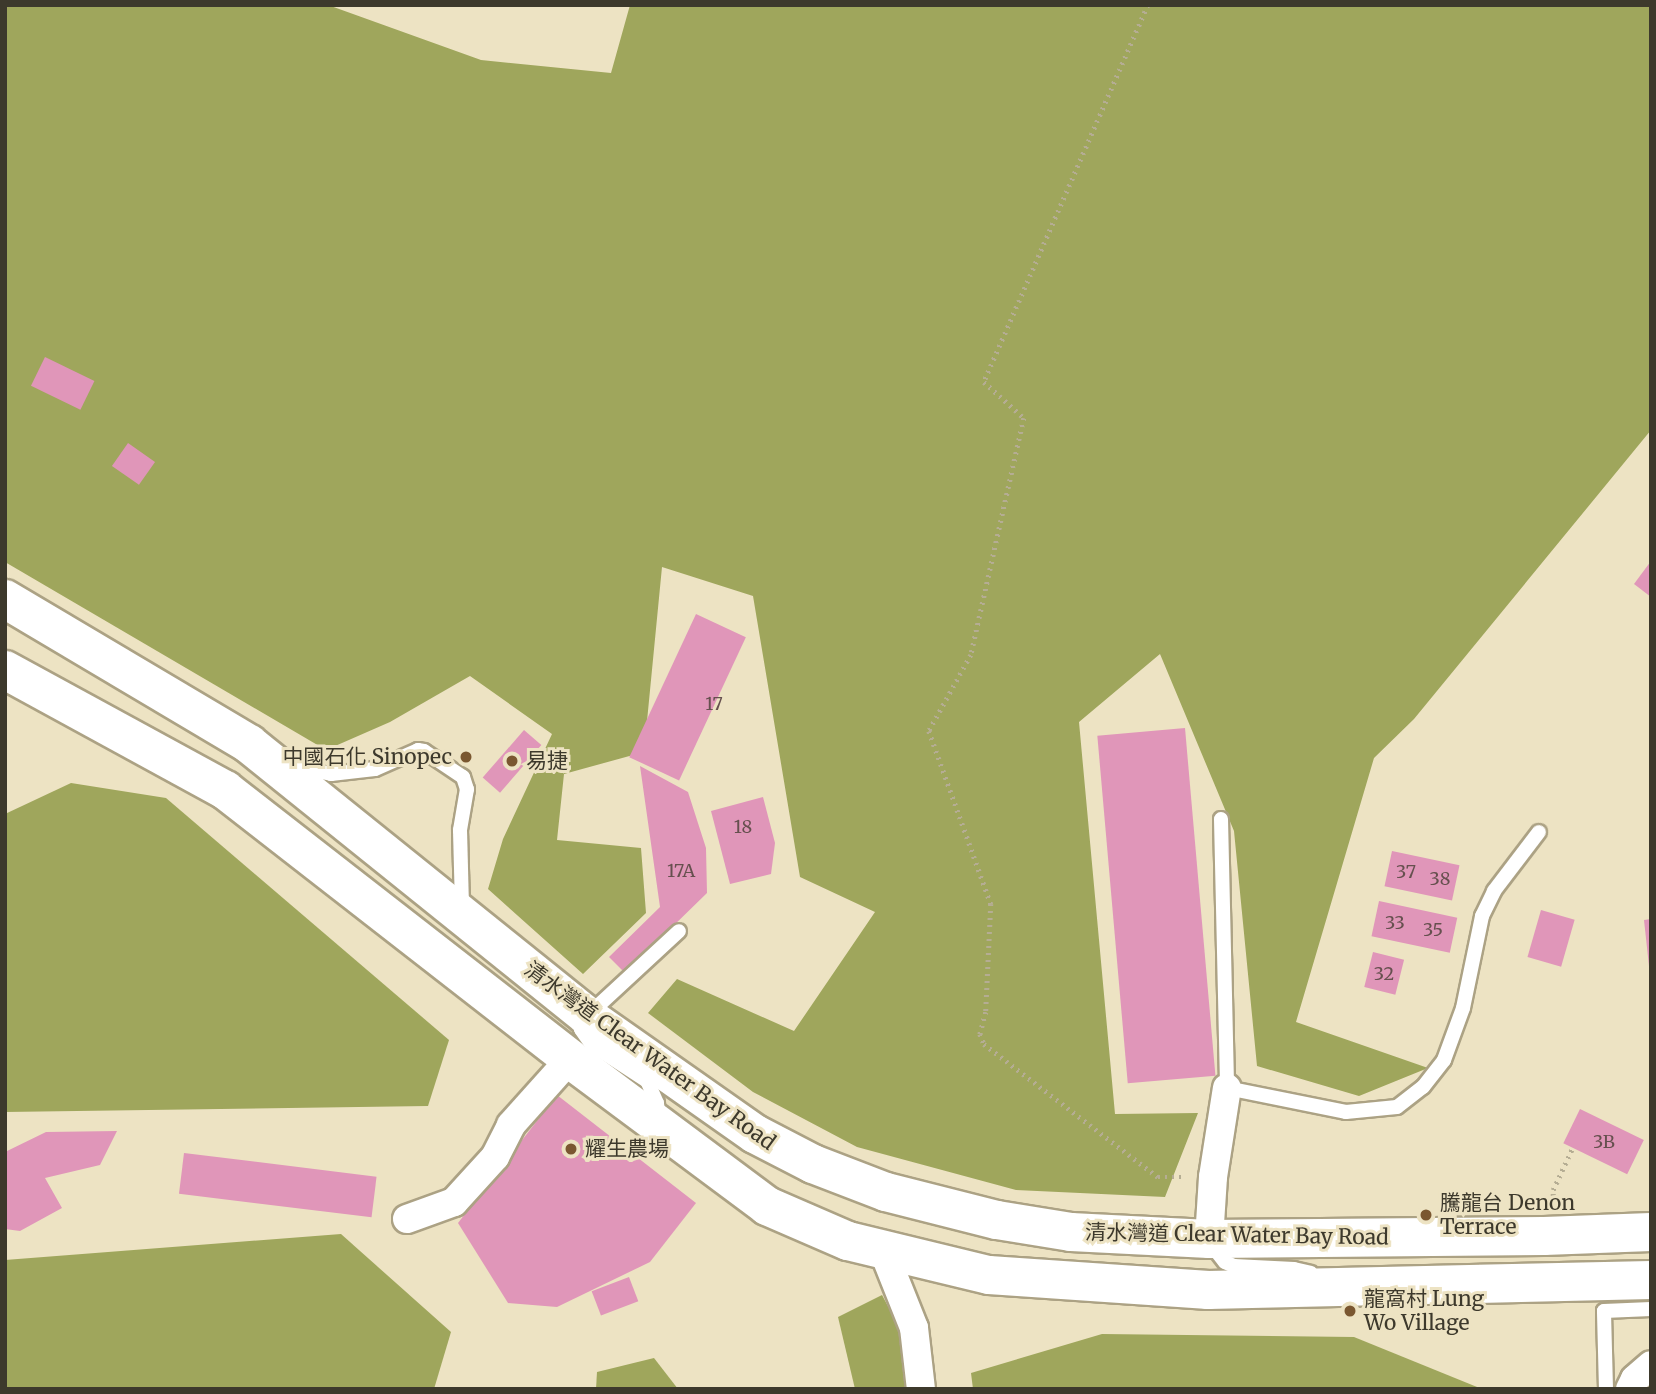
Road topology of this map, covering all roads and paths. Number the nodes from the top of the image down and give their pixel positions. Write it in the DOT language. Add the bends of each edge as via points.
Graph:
graph roads {
  1 [pos="1149,5"];
  2 [pos="5,599"];
  3 [pos="5,670"];
  4 [pos="274,764"];
  5 [pos="1222,818"];
  6 [pos="1539,832"];
  7 [pos="462,916"];
  8 [pos="679,931"];
  9 [pos="587,1016"];
  10 [pos="570,1059"];
  11 [pos="1227,1088"];
  12 [pos="660,1126"];
  13 [pos="1572,1149"];
  14 [pos="1213,1177"];
  15 [pos="1553,1189"];
  16 [pos="407,1219"];
  17 [pos="1651,1232"];
  18 [pos="1209,1239"];
  19 [pos="883,1250"];
  20 [pos="1651,1280"];
  21 [pos="1333,1287"];
  22 [pos="1651,1309"];
  23 [pos="1651,1365"];
  24 [pos="921,1389"];
  25 [pos="1606,1389"];
  26 [pos="1630,1389"];
  1 -- 14 [label="path" via="984,382 1024,418 971,655 929,731 991,904 986,1012 980,1034 984,1044 1158,1177"];
  2 -- 4 [label="main road, 清水灣道 Clear Water Bay Road" via="249,744"];
  3 -- 10 [label="main road" via="225,790"];
  4 -- 7 [label="main road, 清水灣道 Clear Water Bay Road"];
  4 -- 7 [label="lane" via="331,774 374,769 418,750 463,777 467,789 460,830"];
  5 -- 11 [label="lane"];
  6 -- 11 [label="lane" via="1494,891 1482,916 1463,1008 1444,1060 1423,1087 1397,1107 1346,1112"];
  7 -- 9 [label="main road, 清水灣道 Clear Water Bay Road"];
  8 -- 9 [label="lane"];
  9 -- 12 [label="lane" via="582,1023 584,1037 647,1081 657,1103"];
  9 -- 18 [label="main road, 清水灣道 Clear Water Bay Road" via="783,1151 886,1192 1034,1228"];
  10 -- 12 [label="main road"];
  10 -- 16 [label="street" via="511,1125 495,1157 454,1202"];
  11 -- 14 [label="street"];
  12 -- 19 [label="main road" via="767,1206 848,1241"];
  13 -- 15 [label="path"];
  14 -- 18 [label="street"];
  17 -- 18 [label="main road, 清水灣道 Clear Water Bay Road"];
  18 -- 21 [label="lane" via="1225,1262 1246,1268 1294,1269"];
  19 -- 21 [label="main road" via="1023,1279 1208,1290"];
  19 -- 24 [label="street" via="914,1328"];
  20 -- 21 [label="main road"];
  22 -- 25 [label="lane" via="1604,1311"];
  23 -- 26 [label="street"];
}
